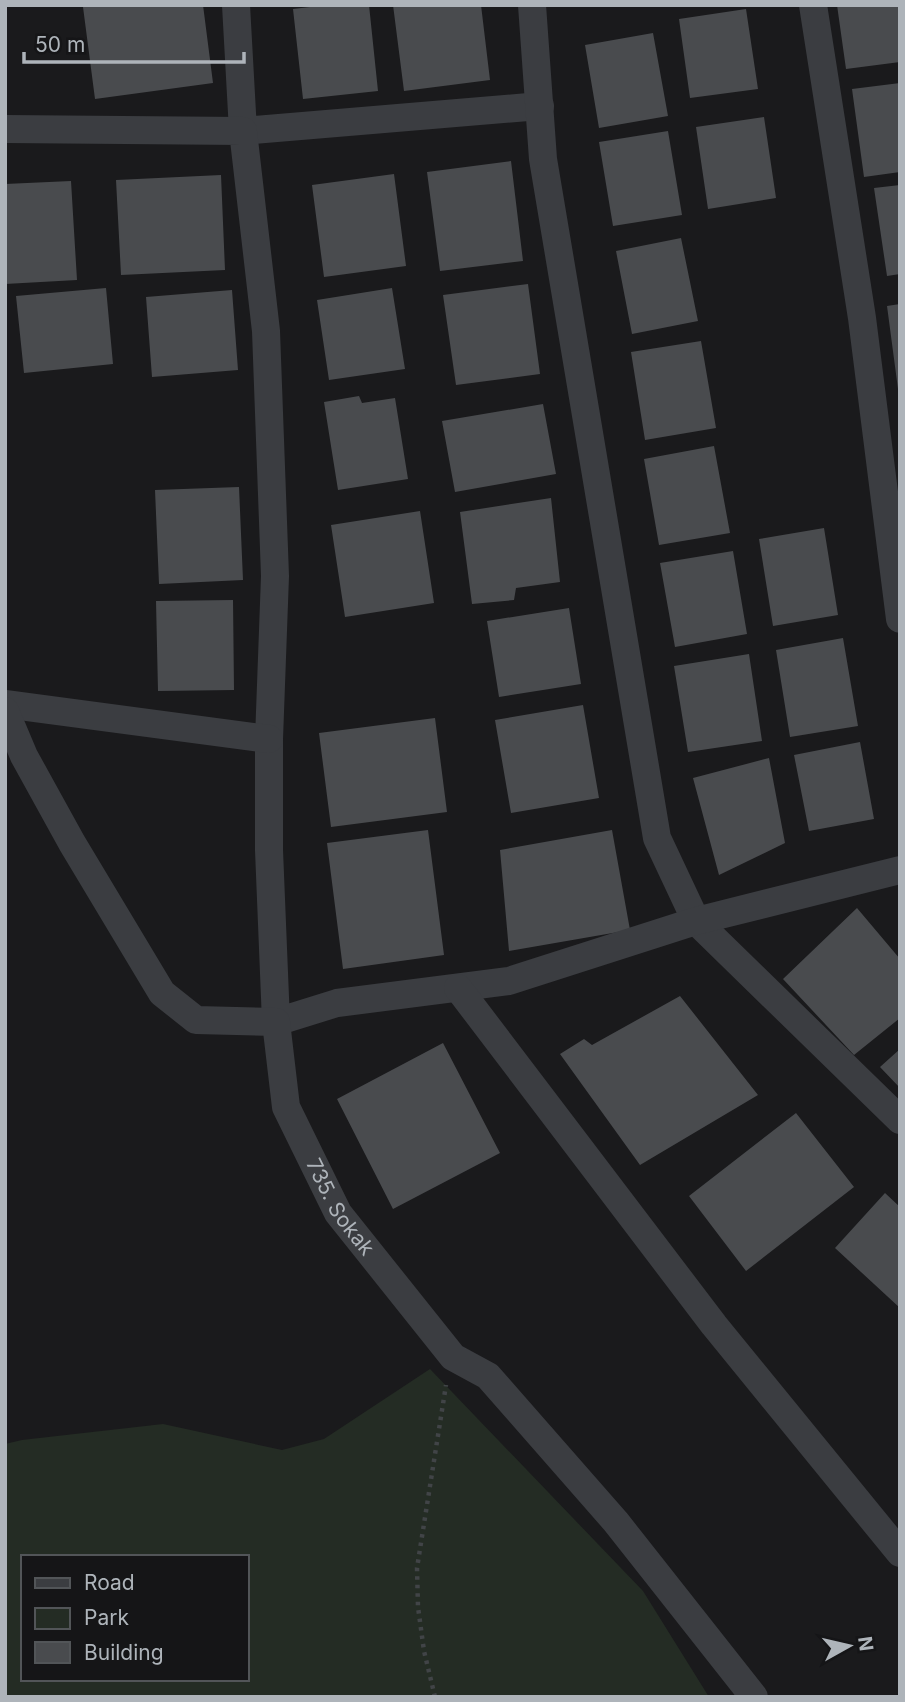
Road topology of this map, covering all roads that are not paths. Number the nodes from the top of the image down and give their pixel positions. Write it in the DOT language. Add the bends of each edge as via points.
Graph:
graph roads {
  1 [pos="236,5"];
  2 [pos="532,5"];
  3 [pos="813,5"];
  4 [pos="540,106"];
  5 [pos="5,129"];
  6 [pos="243,131"];
  7 [pos="900,619"];
  8 [pos="5,704"];
  9 [pos="5,711"];
  10 [pos="269,739"];
  11 [pos="900,870"];
  12 [pos="696,921"];
  13 [pos="458,988"];
  14 [pos="276,1022"];
  15 [pos="900,1120"];
  16 [pos="900,1553"];
  17 [pos="754,1697"];
  1 -- 6 [label="street, 735. Sokak"];
  2 -- 4 [label="street"];
  3 -- 7 [label="street" via="862,318"];
  4 -- 6 [label="street"];
  4 -- 12 [label="street" via="543,159 657,838"];
  5 -- 6 [label="street"];
  6 -- 10 [label="street, 735. Sokak" via="266,331 275,576"];
  8 -- 10 [label="street"];
  9 -- 14 [label="street" via="72,843 162,993 196,1020"];
  10 -- 14 [label="street, 735. Sokak"];
  11 -- 12 [label="street"];
  12 -- 13 [label="street" via="509,981"];
  12 -- 15 [label="street"];
  13 -- 14 [label="street" via="337,1003"];
  13 -- 16 [label="street" via="714,1325"];
  14 -- 17 [label="street, 735. Sokak" via="286,1107 338,1213 453,1357 488,1376 616,1522"];
}
